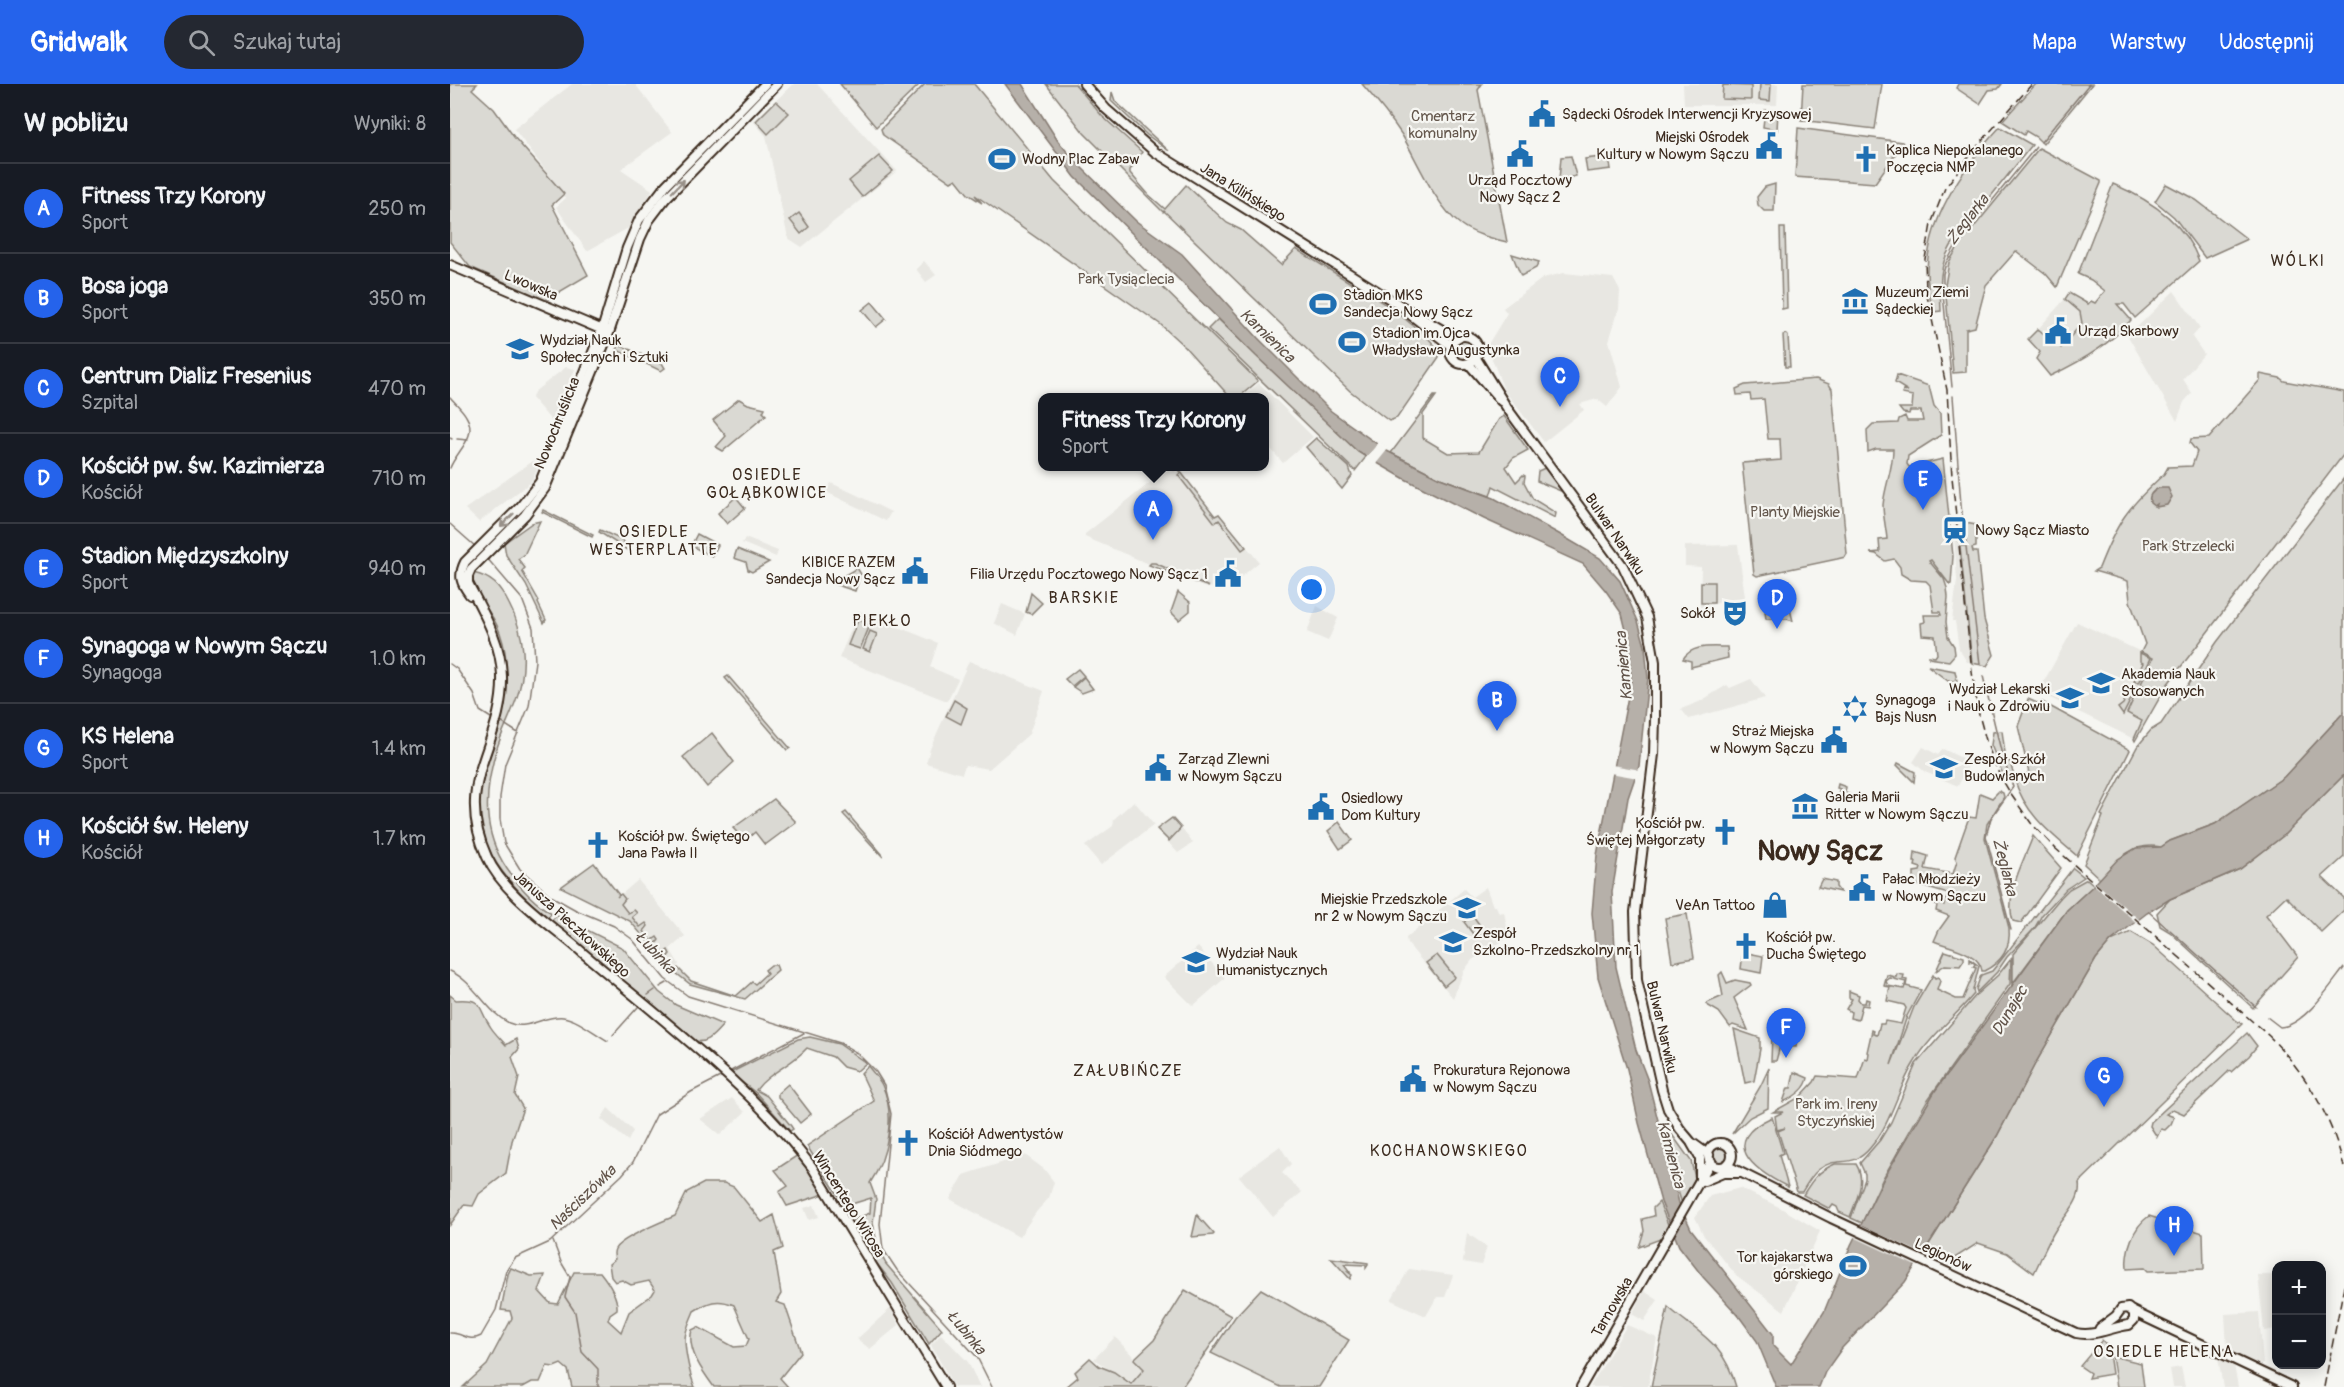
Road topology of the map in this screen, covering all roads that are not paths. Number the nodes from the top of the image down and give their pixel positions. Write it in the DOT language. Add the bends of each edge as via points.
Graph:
graph roads {
  1 [pos="765,84"];
  2 [pos="777,84"];
  3 [pos="1084,84"];
  4 [pos="450,265"];
  5 [pos="1401,306"];
  6 [pos="605,331"];
  7 [pos="1456,338"];
  8 [pos="1450,345"];
  9 [pos="1476,358"];
  10 [pos="1469,364"];
  11 [pos="1507,408"];
  12 [pos="460,571"];
  13 [pos="470,573"];
  14 [pos="482,610"];
  15 [pos="703,1056"];
  16 [pos="1674,1119"];
  17 [pos="1692,1142"];
  18 [pos="1718,1159"];
  19 [pos="1745,1174"];
  20 [pos="1758,1179"];
  21 [pos="1702,1180"];
  22 [pos="2132,1311"];
  23 [pos="2116,1316"];
  24 [pos="2150,1319"];
  25 [pos="2133,1322"];
  26 [pos="2122,1325"];
  27 [pos="2098,1332"];
  28 [pos="946,1387"];
  29 [pos="1581,1387"];
  30 [pos="2292,1387"];
  1 -- 6 [label="main road" via="644,212 631,239"];
  6 -- 2 [label="main road, one-way" via="640,238 656,209"];
  3 -- 5 [label="main road, Jana Kilińskiego" via="1155,152"];
  4 -- 6 [label="main road, Lwowska"];
  5 -- 7 [label="main road, Jana Kilińskiego"];
  5 -- 8 [label="main road, Jana Kilińskiego"];
  6 -- 12 [label="main road, Nowochruślicka, one-way" via="533,492"];
  6 -- 13 [label="main road, Nowochruślicka" via="540,497"];
  7 -- 8 [label="main road"];
  7 -- 9 [label="main road" via="1473,338 1478,346"];
  8 -- 10 [label="main road" via="1455,361"];
  9 -- 10 [label="main road"];
  9 -- 11 [label="main road, Bulwar Narwiku"];
  10 -- 11 [label="main road, Bulwar Narwiku"];
  11 -- 16 [label="main road, Bulwar Narwiku" via="1623,566 1651,634 1656,686 1654,744 1634,953 1642,1007 1662,1090"];
  12 -- 13 [label="main road"];
  12 -- 14 [label="main road, Janusza Pieczkowskiego" via="462,585"];
  13 -- 14 [label="main road, Janusza Pieczkowskiego" via="468,584"];
  14 -- 15 [label="main road, Janusza Pieczkowskiego" via="498,645 502,676 500,703 479,769 475,796 478,832 489,861 516,895"];
  15 -- 28 [label="main road, Wincentego Witosa" via="765,1112 812,1167"];
  16 -- 17 [label="main road, Bulwar Narwiku"];
  16 -- 18 [label="main road, Bulwar Narwiku"];
  17 -- 18 [label="main road, Bulwar Narwiku"];
  17 -- 21 [label="main road" via="1700,1158"];
  18 -- 19 [label="main road, Legionów"];
  18 -- 20 [label="main road, Legionów"];
  18 -- 21 [label="main road"];
  19 -- 20 [label="main road, Legionów"];
  19 -- 21 [label="main road" via="1726,1172"];
  20 -- 27 [label="main road, Legionów" via="1831,1218 2076,1333"];
  21 -- 29 [label="main road, Tarnowska"];
  22 -- 23 [label="main road" via="2123,1308"];
  22 -- 24 [label="main road"];
  22 -- 25 [label="main road"];
  23 -- 26 [label="main road"];
  23 -- 27 [label="main road"];
  24 -- 25 [label="main road"];
  24 -- 30 [label="main road"];
  25 -- 26 [label="main road"];
  26 -- 27 [label="main road"];
}
